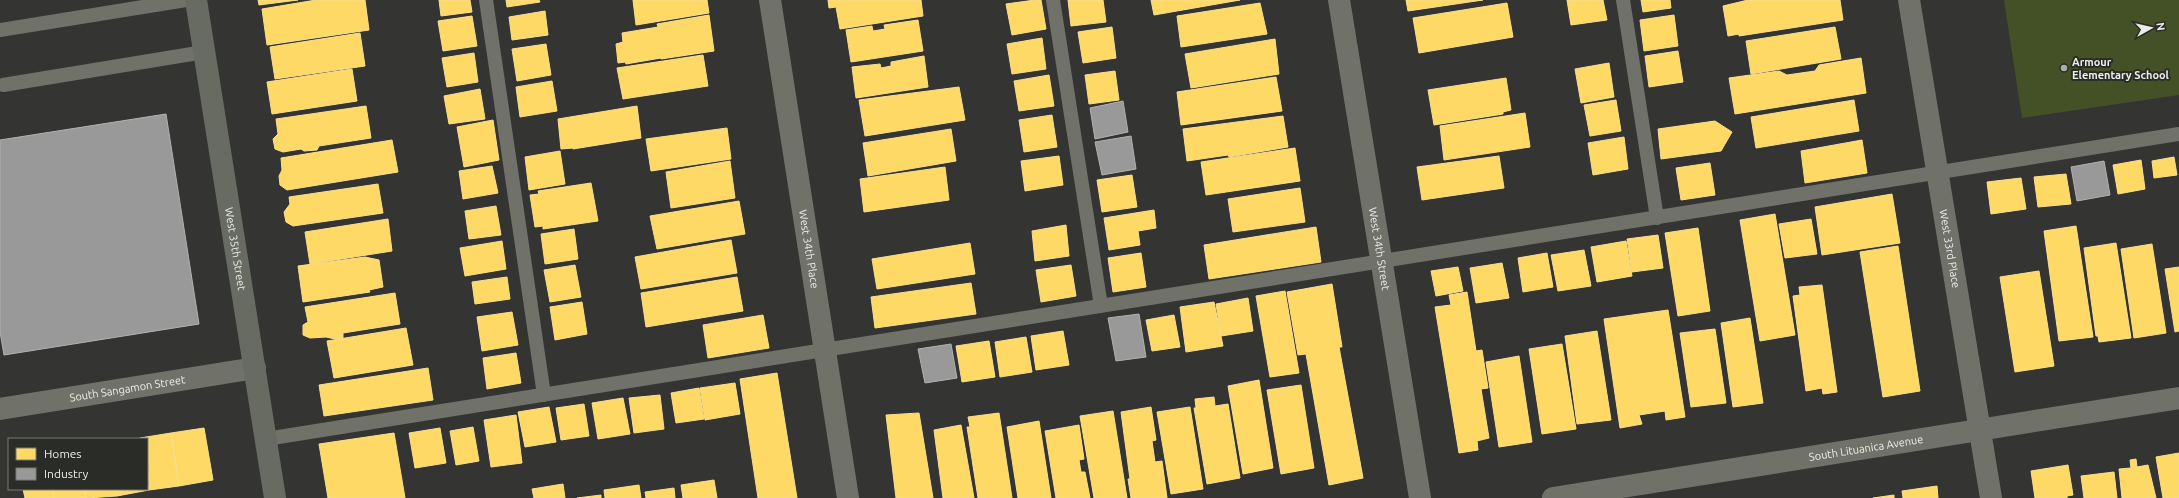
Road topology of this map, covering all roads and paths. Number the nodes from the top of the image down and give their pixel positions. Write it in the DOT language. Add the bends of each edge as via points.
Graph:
graph roads {
  1 [pos="186,0"];
  2 [pos="196,0"];
  3 [pos="486,0"];
  4 [pos="770,0"];
  5 [pos="1053,0"];
  6 [pos="1340,0"];
  7 [pos="1623,0"];
  8 [pos="1909,0"];
  9 [pos="0,30"];
  10 [pos="204,52"];
  11 [pos="3,85"];
  12 [pos="2179,134"];
  13 [pos="1938,173"];
  14 [pos="1657,218"];
  15 [pos="1382,261"];
  16 [pos="1101,306"];
  17 [pos="824,350"];
  18 [pos="255,368"];
  19 [pos="544,395"];
  20 [pos="2179,398"];
  21 [pos="0,409"];
  22 [pos="1980,430"];
  23 [pos="266,439"];
  24 [pos="275,498"];
  25 [pos="848,498"];
  26 [pos="1420,498"];
  27 [pos="1553,498"];
  28 [pos="1991,498"];
  1 -- 9 [label="lane"];
  2 -- 10 [label="main road, West 35th Street"];
  3 -- 19 [label="lane"];
  4 -- 17 [label="street, West 34th Place"];
  5 -- 16 [label="lane"];
  6 -- 15 [label="street, West 34th Street"];
  7 -- 14 [label="lane"];
  8 -- 13 [label="street, West 33rd Place"];
  10 -- 11 [label="lane"];
  10 -- 18 [label="main road, West 35th Street"];
  12 -- 13 [label="lane"];
  13 -- 14 [label="lane"];
  13 -- 22 [label="street, West 33rd Place"];
  14 -- 15 [label="lane"];
  15 -- 16 [label="lane"];
  15 -- 26 [label="street, West 34th Street"];
  16 -- 17 [label="lane"];
  17 -- 19 [label="lane"];
  17 -- 25 [label="street, West 34th Place"];
  18 -- 21 [label="street, South Sangamon Street"];
  18 -- 23 [label="main road, West 35th Street"];
  19 -- 23 [label="lane"];
  20 -- 22 [label="street, South Lituanica Avenue"];
  22 -- 27 [label="street, South Lituanica Avenue"];
  22 -- 28 [label="street, West 33rd Place"];
  23 -- 24 [label="main road, West 35th Street"];
}
